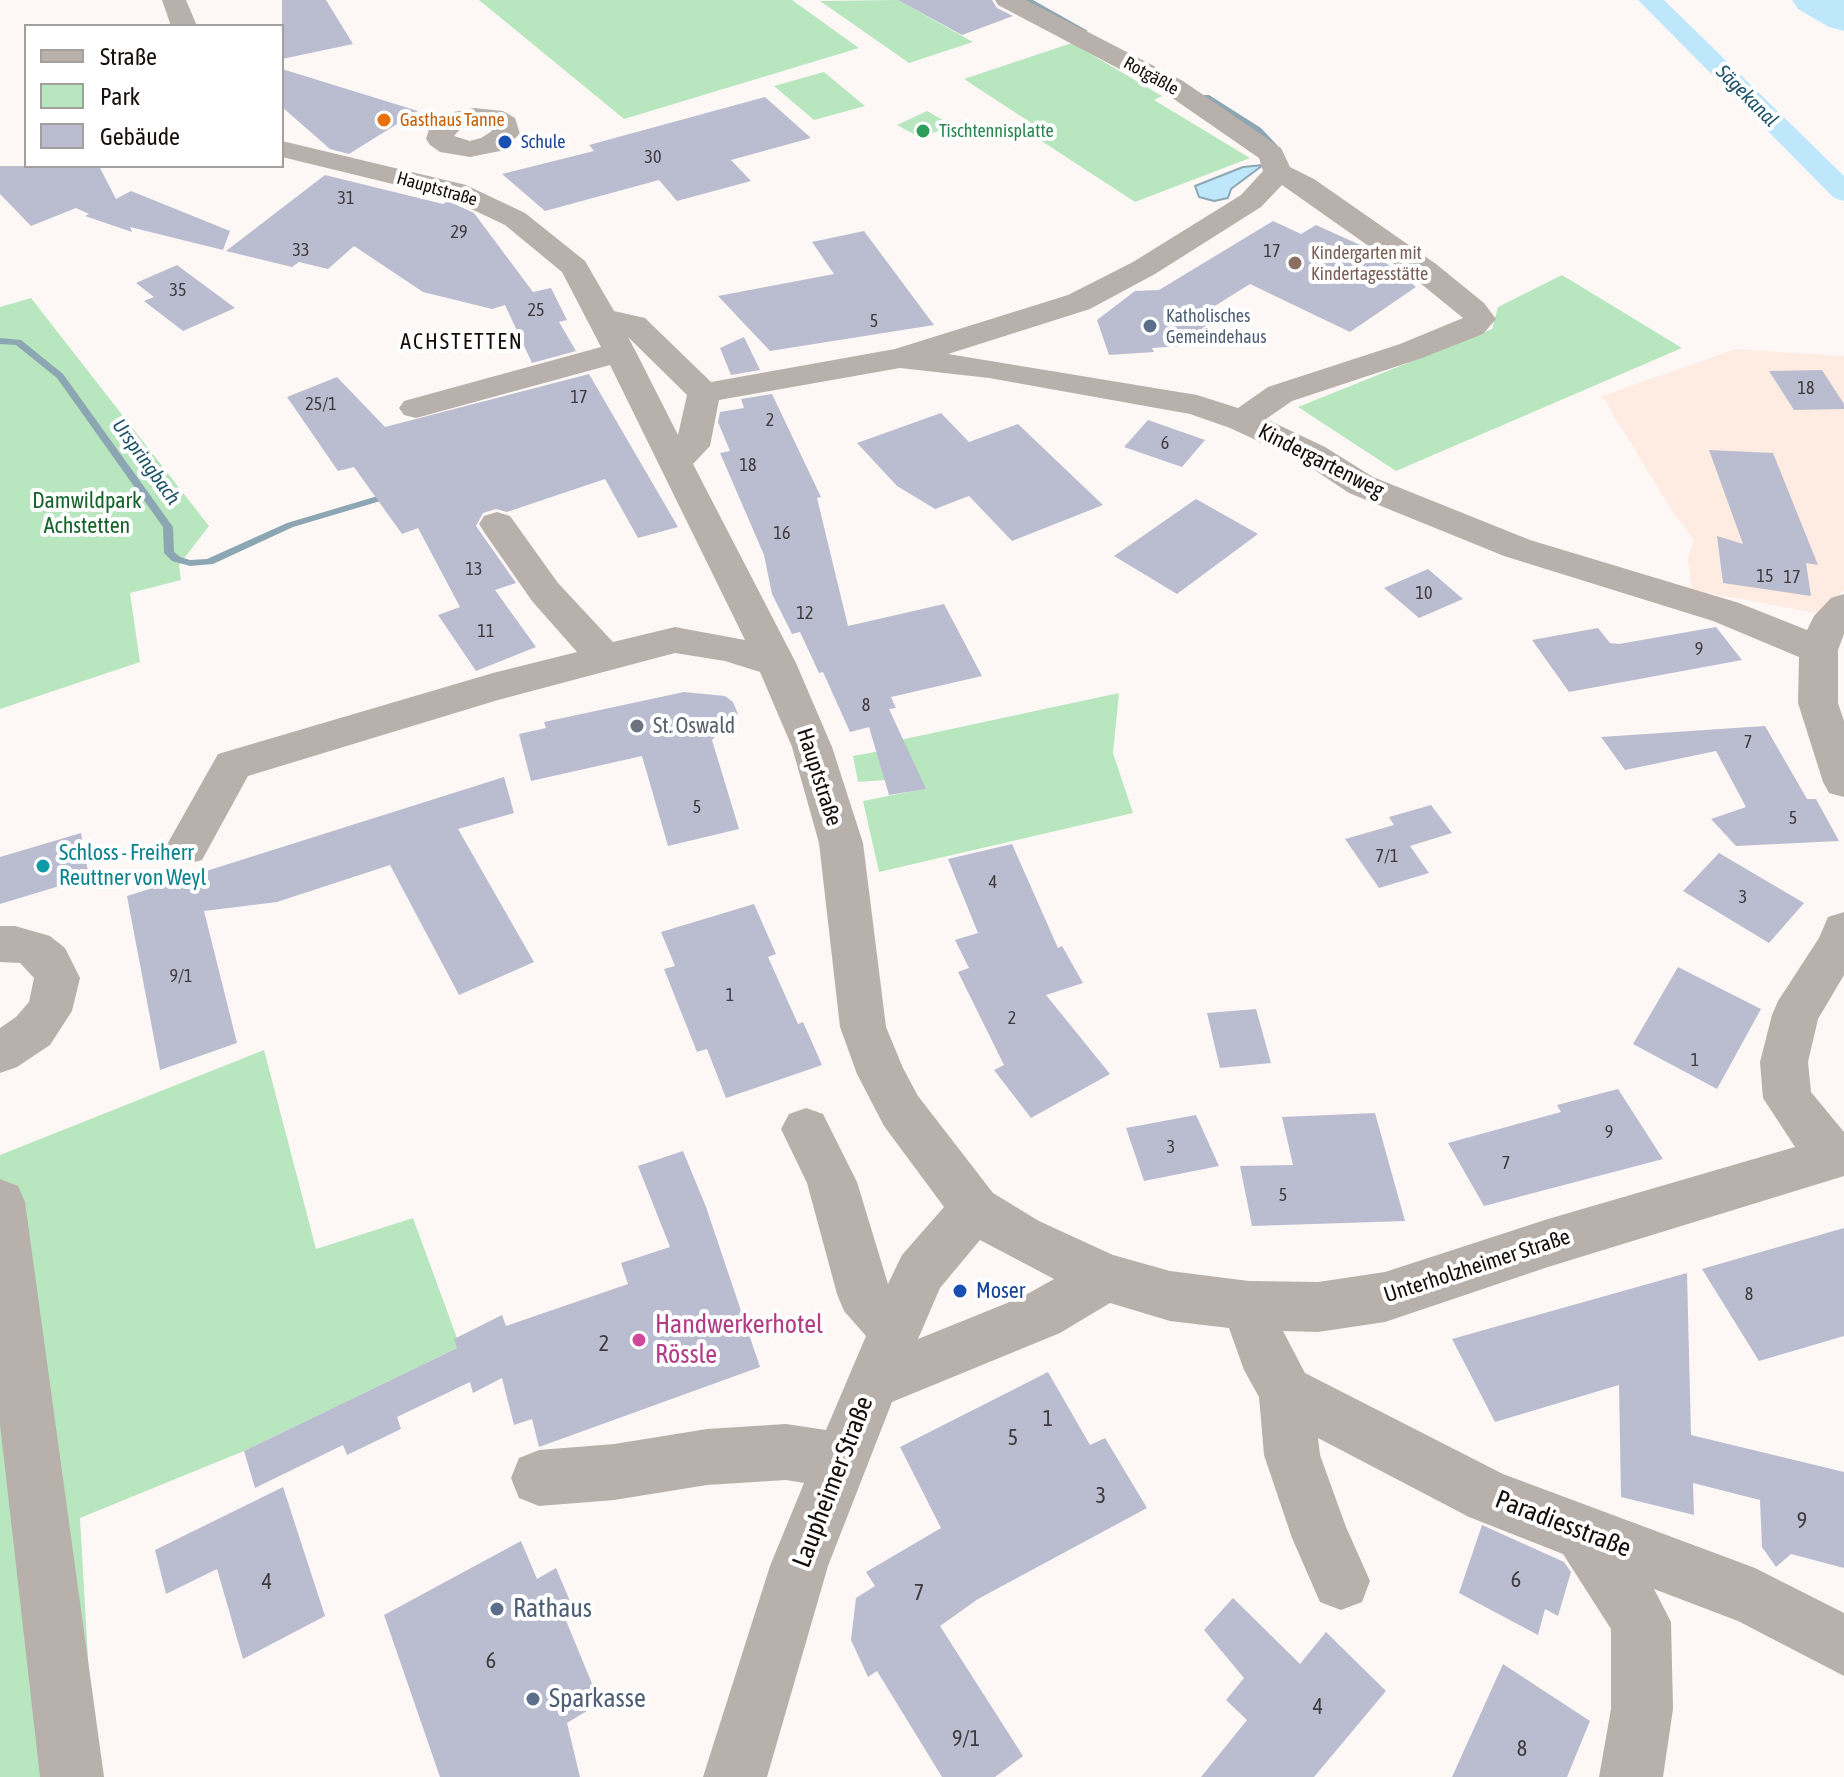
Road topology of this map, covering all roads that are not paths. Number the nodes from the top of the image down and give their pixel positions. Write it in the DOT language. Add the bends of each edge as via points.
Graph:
graph roads {
  1 [pos="174,0"];
  2 [pos="1007,0"];
  3 [pos="183,24"];
  4 [pos="284,149"];
  5 [pos="470,149"];
  6 [pos="1278,172"];
  7 [pos="429,185"];
  8 [pos="611,335"];
  9 [pos="900,358"];
  10 [pos="704,393"];
  11 [pos="416,408"];
  12 [pos="1242,421"];
  13 [pos="674,462"];
  14 [pos="497,524"];
  15 [pos="742,595"];
  16 [pos="1844,607"];
  17 [pos="675,640"];
  18 [pos="1819,650"];
  19 [pos="606,659"];
  20 [pos="776,663"];
  21 [pos="1844,782"];
  22 [pos="187,848"];
  23 [pos="1844,930"];
  24 [pos="0,944"];
  25 [pos="0,1053"];
  26 [pos="806,1129"];
  27 [pos="1838,1156"];
  28 [pos="0,1202"];
  29 [pos="975,1209"];
  30 [pos="1105,1277"];
  31 [pos="1249,1306"];
  32 [pos="895,1330"];
  33 [pos="872,1384"];
  34 [pos="1286,1392"];
  35 [pos="841,1460"];
  36 [pos="539,1478"];
  37 [pos="1582,1531"];
  38 [pos="1341,1581"];
  39 [pos="1844,1646"];
  40 [pos="72,1777"];
  41 [pos="735,1777"];
  42 [pos="1631,1777"];
  1 -- 3 [label="street"];
  2 -- 6 [label="street, Rotgäßle" via="1174,87 1271,154"];
  4 -- 7 [label="street, Hauptstraße"];
  5 -- 7 [label="street"];
  6 -- 9 [label="street, Kindergartenweg" via="1251,201 1079,302"];
  6 -- 12 [label="street" via="1425,271 1480,319 1411,351 1280,394"];
  7 -- 8 [label="street, Hauptstraße" via="492,206 545,240 574,267"];
  8 -- 10 [label="street" via="634,325"];
  8 -- 11 [label="street"];
  8 -- 13 [label="street, Hauptstraße"];
  9 -- 10 [label="street, Kindergartenweg"];
  9 -- 12 [label="street, Kindergartenweg" via="1100,386 1197,405"];
  10 -- 13 [label="street" via="693,446"];
  12 -- 18 [label="street, Kindergartenweg" via="1313,454 1361,485 1517,548 1726,612"];
  13 -- 15 [label="street, Hauptstraße"];
  14 -- 19 [label="street" via="545,592"];
  15 -- 17 [label="street" via="726,611"];
  15 -- 20 [label="street, Hauptstraße"];
  16 -- 18 [label="street" via="1828,625"];
  17 -- 19 [label="street"];
  17 -- 20 [label="street"];
  18 -- 21 [label="street" via="1818,703"];
  19 -- 22 [label="street" via="233,765"];
  20 -- 29 [label="street, Hauptstraße" via="812,747 841,843 863,1027 901,1111"];
  23 -- 27 [label="street" via="1795,1015 1784,1062 1787,1098"];
  24 -- 25 [label="street" via="34,949 49,961 57,978 49,1011 33,1031"];
  26 -- 32 [label="street" via="832,1182 863,1294"];
  27 -- 31 [label="street, Unterholzheimer Straße" via="1385,1297 1318,1307"];
  28 -- 40 [label="street"];
  29 -- 30 [label="street, Unterholzheimer Straße" via="1021,1238"];
  29 -- 32 [label="street, Laupheimer Straße" via="920,1272"];
  30 -- 31 [label="street, Unterholzheimer Straße" via="1170,1296"];
  30 -- 33 [label="street" via="1041,1315"];
  31 -- 34 [label="street" via="1263,1352"];
  32 -- 33 [label="street, Laupheimer Straße"];
  33 -- 35 [label="street, Laupheimer Straße"];
  34 -- 37 [label="street, Paradiesstraße" via="1489,1497"];
  34 -- 38 [label="street" via="1292,1455"];
  35 -- 36 [label="street" via="786,1452"];
  35 -- 41 [label="street, Laupheimer Straße" via="799,1566"];
  37 -- 39 [label="street, Paradiesstraße" via="1755,1598"];
  37 -- 42 [label="street" via="1641,1622 1642,1709"];
}
